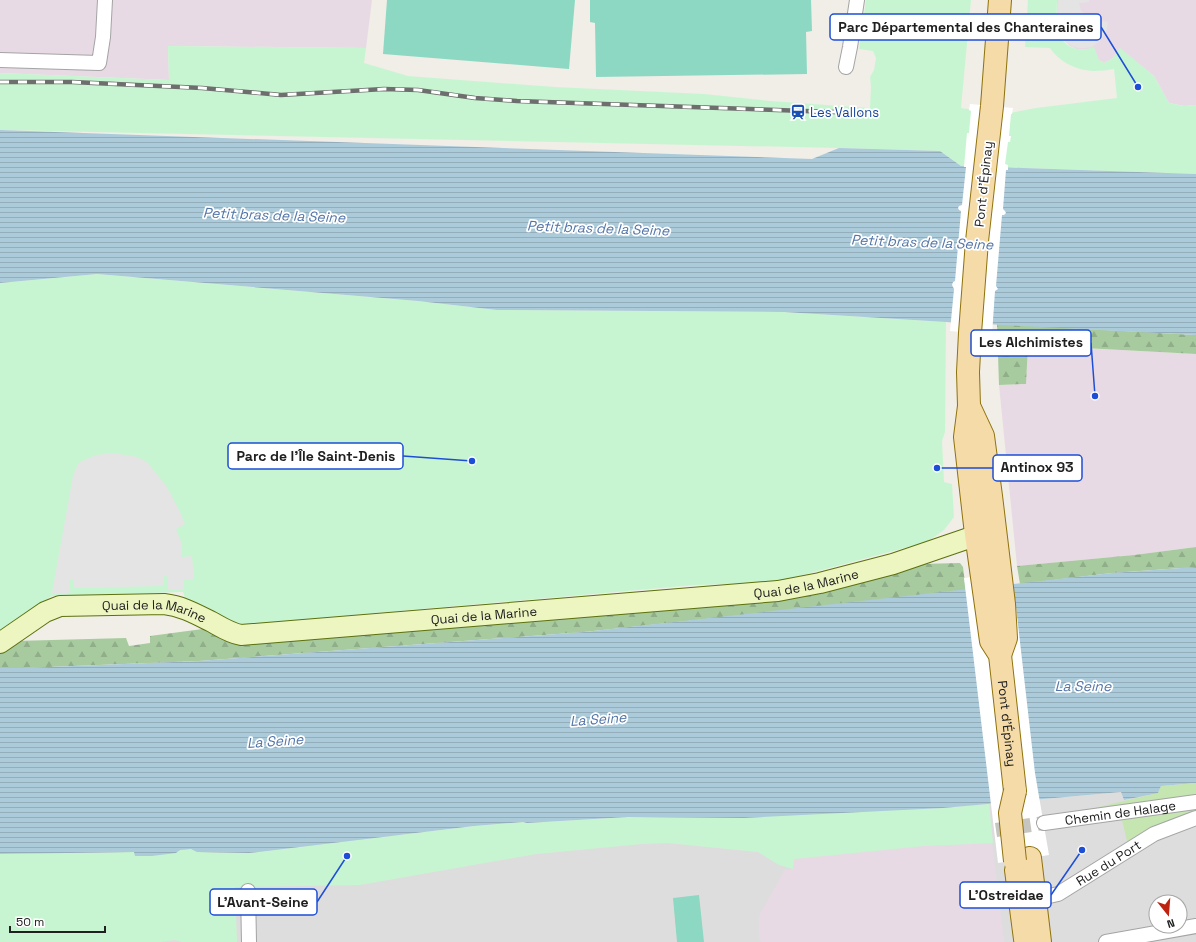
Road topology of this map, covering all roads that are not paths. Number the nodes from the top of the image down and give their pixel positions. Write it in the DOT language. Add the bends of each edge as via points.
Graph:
graph roads {
  1 [pos="105,0"];
  2 [pos="857,0"];
  3 [pos="1000,0"];
  4 [pos="0,60"];
  5 [pos="846,67"];
  6 [pos="986,532"];
  7 [pos="0,643"];
  8 [pos="1196,802"];
  9 [pos="1196,818"];
  10 [pos="1044,823"];
  11 [pos="248,891"];
  12 [pos="1027,901"];
  13 [pos="1196,926"];
  14 [pos="249,942"];
  15 [pos="1025,942"];
  16 [pos="1040,942"];
  17 [pos="1106,942"];
  1 -- 4 [label="street" via="99,62"];
  2 -- 5 [label="street"];
  3 -- 6 [label="main road, Pont d'Épinay" via="992,106 977,241 968,372 969,406 965,437"];
  6 -- 7 [label="street, Quai de la Marine" via="893,564 778,591 241,635 176,605 60,606 45,612"];
  6 -- 12 [label="main road, Pont d'Épinay, bridge" via="992,574 1004,604 1006,638 1000,655 1015,791 1010,813 1023,860"];
  8 -- 10 [label="street, Chemin de Halage"];
  9 -- 12 [label="street, Rue du Port" via="1154,834 1058,894"];
  11 -- 14 [label="street"];
  12 -- 15 [label="main road"];
  12 -- 16 [label="main road"];
  13 -- 17 [label="street"];
}
